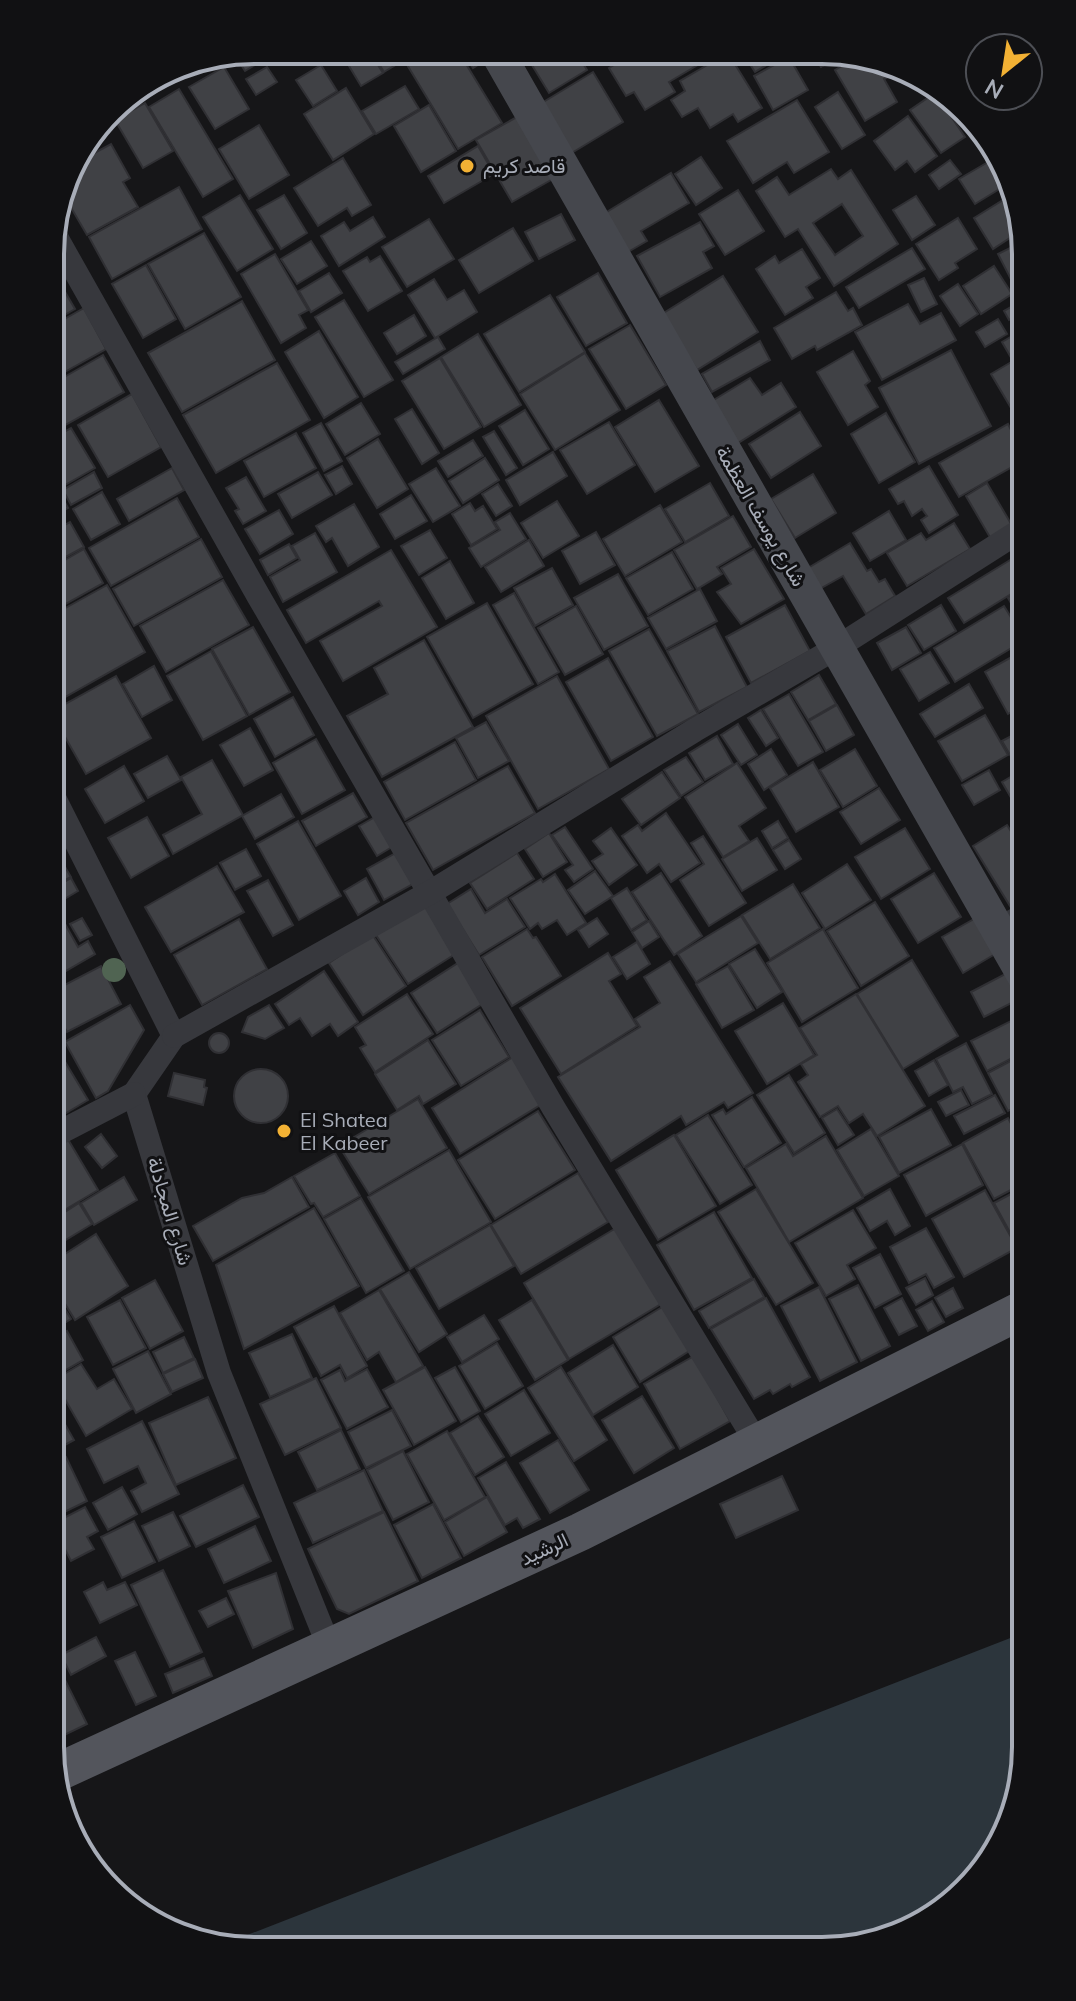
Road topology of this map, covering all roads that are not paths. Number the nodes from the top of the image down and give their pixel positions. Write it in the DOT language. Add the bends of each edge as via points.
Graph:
graph roads {
  1 [pos="504,64"];
  2 [pos="64,252"];
  3 [pos="1012,536"];
  4 [pos="836,648"];
  5 [pos="64,818"];
  6 [pos="431,892"];
  7 [pos="1012,920"];
  8 [pos="174,1036"];
  9 [pos="134,1094"];
  10 [pos="64,1130"];
  11 [pos="1012,1315"];
  12 [pos="757,1443"];
  13 [pos="330,1649"];
  14 [pos="65,1769"];
  1 -- 4 [label="street, شارع يوسف العظمة"];
  2 -- 6 [label="street"];
  3 -- 4 [label="street"];
  4 -- 6 [label="street"];
  4 -- 7 [label="street, شارع يوسف العظمة"];
  5 -- 8 [label="street"];
  6 -- 8 [label="street"];
  6 -- 12 [label="street" via="553,1107"];
  8 -- 9 [label="street"];
  9 -- 10 [label="street"];
  9 -- 13 [label="street, شارع المجادلة" via="219,1373"];
  11 -- 12 [label="main road, الرشيد"];
  12 -- 13 [label="main road, الرشيد"];
  13 -- 14 [label="main road, الرشيد"];
}
